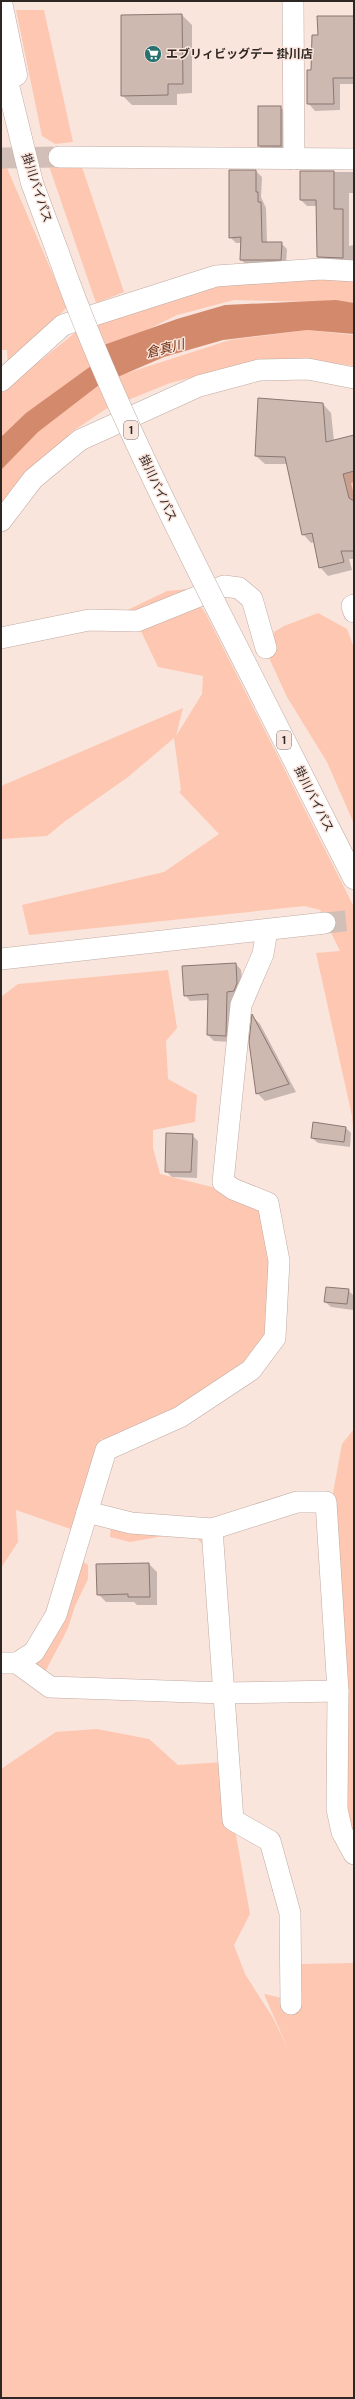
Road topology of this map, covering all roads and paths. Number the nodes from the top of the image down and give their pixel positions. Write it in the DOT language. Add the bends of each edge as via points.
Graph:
graph roads {
  1 [pos="293,1"];
  2 [pos="1,2"];
  3 [pos="1,57"];
  4 [pos="1,116"];
  5 [pos="59,157"];
  6 [pos="294,159"];
  7 [pos="354,159"];
  8 [pos="32,183"];
  9 [pos="354,271"];
  10 [pos="354,378"];
  11 [pos="1,381"];
  12 [pos="1,521"];
  13 [pos="354,605"];
  14 [pos="354,612"];
  15 [pos="1,638"];
  16 [pos="266,648"];
  17 [pos="354,878"];
  18 [pos="325,923"];
  19 [pos="267,930"];
  20 [pos="1,959"];
  21 [pos="87,1512"];
  22 [pos="212,1529"];
  23 [pos="9,1663"];
  24 [pos="338,1691"];
  25 [pos="224,1693"];
  26 [pos="354,1854"];
  27 [pos="291,2004"];
  1 -- 6 [label="street"];
  2 -- 8 [label="highway" via="14,62"];
  3 -- 8 [label="highway, 掛川バイパス / 1"];
  4 -- 8 [label="highway"];
  5 -- 6 [label="street"];
  6 -- 7 [label="street"];
  8 -- 17 [label="highway, 掛川バイパス / 1, bridge" via="82,319 165,505"];
  9 -- 11 [label="street" via="321,269 216,276 63,325"];
  10 -- 12 [label="street" via="308,369 259,370 199,386 80,440 33,479"];
  13 -- 14 [label="street"];
  15 -- 16 [label="street" via="89,620 137,621 224,586 239,588 252,598"];
  18 -- 19 [label="street"];
  19 -- 20 [label="street"];
  19 -- 21 [label="street" via="263,954 241,1005 223,1182 233,1189 268,1203 279,1262 275,1338 251,1370 180,1417 106,1450"];
  21 -- 22 [label="street" via="132,1523"];
  21 -- 23 [label="street" via="56,1615 34,1652"];
  22 -- 24 [label="street" via="297,1502 326,1502"];
  22 -- 25 [label="street"];
  23 -- 25 [label="street" via="50,1687"];
  24 -- 25 [label="street"];
  24 -- 26 [label="street" via="337,1809 342,1832"];
  25 -- 27 [label="street" via="233,1820 270,1841 290,1913"];
}
